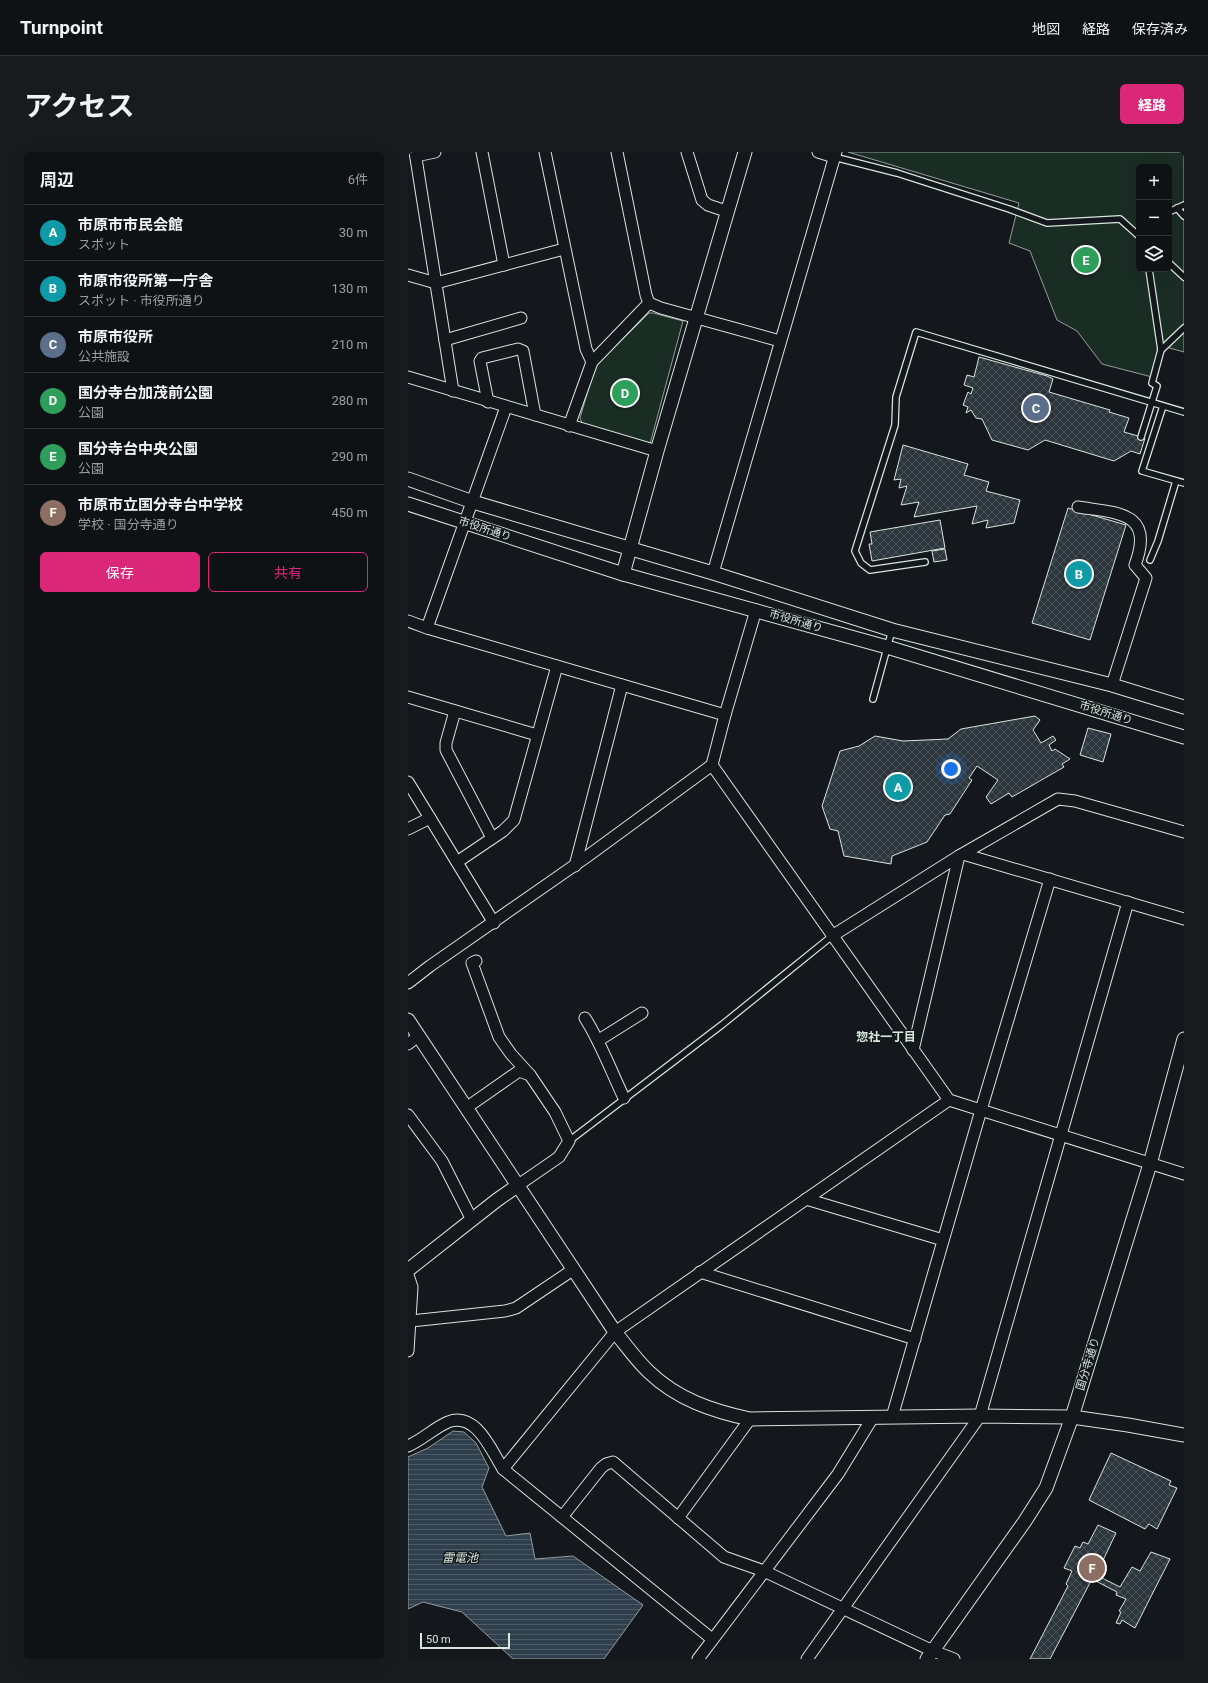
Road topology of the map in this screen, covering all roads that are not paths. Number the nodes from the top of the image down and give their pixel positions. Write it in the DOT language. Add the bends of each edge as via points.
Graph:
graph roads {
  1 [pos="435,152"];
  2 [pos="482,152"];
  3 [pos="545,152"];
  4 [pos="617,152"];
  5 [pos="686,152"];
  6 [pos="745,152"];
  7 [pos="818,152"];
  8 [pos="415,154"];
  9 [pos="835,154"];
  10 [pos="1184,205"];
  11 [pos="1177,208"];
  12 [pos="1172,210"];
  13 [pos="726,212"];
  14 [pos="1184,216"];
  15 [pos="1136,233"];
  16 [pos="564,249"];
  17 [pos="504,265"];
  18 [pos="1172,266"];
  19 [pos="1149,272"];
  20 [pos="408,275"];
  21 [pos="1184,277"];
  22 [pos="436,282"];
  23 [pos="649,303"];
  24 [pos="521,318"];
  25 [pos="696,318"];
  26 [pos="1184,328"];
  27 [pos="445,340"];
  28 [pos="780,341"];
  29 [pos="1161,350"];
  30 [pos="592,362"];
  31 [pos="408,377"];
  32 [pos="453,391"];
  33 [pos="488,402"];
  34 [pos="1152,403"];
  35 [pos="1163,406"];
  36 [pos="506,407"];
  37 [pos="1184,412"];
  38 [pos="535,416"];
  39 [pos="569,426"];
  40 [pos="1142,437"];
  41 [pos="657,451"];
  42 [pos="408,479"];
  43 [pos="1176,481"];
  44 [pos="1184,484"];
  45 [pos="473,502"];
  46 [pos="408,504"];
  47 [pos="1078,507"];
  48 [pos="465,523"];
  49 [pos="630,549"];
  50 [pos="1150,560"];
  51 [pos="925,562"];
  52 [pos="713,573"];
  53 [pos="623,574"];
  54 [pos="756,610"];
  55 [pos="408,621"];
  56 [pos="427,628"];
  57 [pos="892,630"];
  58 [pos="887,647"];
  59 [pos="557,666"];
  60 [pos="622,685"];
  61 [pos="1112,685"];
  62 [pos="408,697"];
  63 [pos="873,699"];
  64 [pos="1184,707"];
  65 [pos="455,711"];
  66 [pos="725,715"];
  67 [pos="537,735"];
  68 [pos="1184,737"];
  69 [pos="712,765"];
  70 [pos="408,782"];
  71 [pos="430,818"];
  72 [pos="408,829"];
  73 [pos="1184,832"];
  74 [pos="492,838"];
  75 [pos="961,855"];
  76 [pos="457,862"];
  77 [pos="575,866"];
  78 [pos="1050,879"];
  79 [pos="1128,902"];
  80 [pos="1184,918"];
  81 [pos="494,923"];
  82 [pos="832,936"];
  83 [pos="476,961"];
  84 [pos="408,983"];
  85 [pos="642,1014"];
  86 [pos="586,1018"];
  87 [pos="408,1020"];
  88 [pos="1184,1039"];
  89 [pos="413,1040"];
  90 [pos="598,1040"];
  91 [pos="913,1050"];
  92 [pos="530,1075"];
  93 [pos="624,1098"];
  94 [pos="948,1100"];
  95 [pos="466,1108"];
  96 [pos="981,1110"];
  97 [pos="410,1120"];
  98 [pos="1060,1135"];
  99 [pos="569,1141"];
  100 [pos="1150,1164"];
  101 [pos="1184,1174"];
  102 [pos="517,1186"];
  103 [pos="806,1199"];
  104 [pos="472,1220"];
  105 [pos="943,1240"];
  106 [pos="574,1269"];
  107 [pos="408,1270"];
  108 [pos="700,1272"];
  109 [pos="408,1275"];
  110 [pos="411,1321"];
  111 [pos="615,1332"];
  112 [pos="915,1339"];
  113 [pos="408,1351"];
  114 [pos="980,1416"];
  115 [pos="873,1417"];
  116 [pos="892,1417"];
  117 [pos="1072,1417"];
  118 [pos="750,1419"];
  119 [pos="1183,1433"];
  120 [pos="408,1446"];
  121 [pos="503,1469"];
  122 [pos="562,1517"];
  123 [pos="678,1518"];
  124 [pos="764,1572"];
  125 [pos="843,1609"];
  126 [pos="712,1639"];
  127 [pos="930,1655"];
  128 [pos="698,1659"];
  129 [pos="807,1659"];
  130 [pos="954,1659"];
  1 -- 8 [label="street"];
  2 -- 17 [label="street"];
  3 -- 16 [label="street"];
  4 -- 23 [label="street"];
  5 -- 13 [label="street" via="702,200"];
  6 -- 13 [label="street"];
  7 -- 9 [label="street"];
  8 -- 22 [label="street"];
  9 -- 15 [label="lane" via="1047,223 1120,219"];
  9 -- 28 [label="street"];
  10 -- 11 [label="lane"];
  11 -- 12 [label="lane"];
  11 -- 14 [label="lane"];
  13 -- 25 [label="street"];
  16 -- 17 [label="street"];
  16 -- 30 [label="street" via="586,349"];
  17 -- 22 [label="street"];
  18 -- 21 [label="lane"];
  19 -- 29 [label="lane"];
  20 -- 22 [label="street"];
  22 -- 27 [label="street"];
  23 -- 25 [label="street"];
  23 -- 30 [label="street"];
  24 -- 27 [label="street"];
  25 -- 28 [label="street"];
  25 -- 41 [label="street"];
  26 -- 29 [label="lane"];
  27 -- 32 [label="street"];
  28 -- 52 [label="street"];
  29 -- 34 [label="lane" via="1152,383 1157,386"];
  30 -- 39 [label="street"];
  31 -- 32 [label="street"];
  32 -- 33 [label="street"];
  33 -- 36 [label="street"];
  33 -- 38 [label="street" via="480,361 482,358 518,349 523,351"];
  34 -- 35 [label="lane"];
  34 -- 40 [label="lane"];
  34 -- 51 [label="lane" via="916,332 896,397 895,425 855,551 860,563 870,570"];
  35 -- 37 [label="lane"];
  35 -- 43 [label="lane" via="1142,471"];
  36 -- 38 [label="street"];
  36 -- 45 [label="street"];
  38 -- 39 [label="street"];
  39 -- 41 [label="street"];
  41 -- 49 [label="street"];
  42 -- 45 [label="street, 市役所通り"];
  43 -- 44 [label="lane"];
  43 -- 50 [label="lane"];
  45 -- 48 [label="street"];
  45 -- 49 [label="street, 市役所通り"];
  46 -- 48 [label="street, 市役所通り"];
  47 -- 61 [label="street" via="1112,512 1132,520 1142,536 1135,565 1146,578"];
  48 -- 53 [label="street, 市役所通り"];
  48 -- 56 [label="street"];
  49 -- 52 [label="street, 市役所通り"];
  49 -- 53 [label="street"];
  52 -- 57 [label="street, 市役所通り"];
  53 -- 54 [label="street, 市役所通り"];
  54 -- 58 [label="street, 市役所通り"];
  54 -- 66 [label="street"];
  55 -- 56 [label="street"];
  56 -- 59 [label="street"];
  57 -- 58 [label="lane"];
  57 -- 61 [label="street, 市役所通り"];
  58 -- 63 [label="lane"];
  58 -- 68 [label="street, 市役所通り"];
  59 -- 60 [label="street"];
  59 -- 67 [label="street"];
  60 -- 66 [label="street"];
  60 -- 77 [label="street"];
  61 -- 64 [label="street, 市役所通り"];
  62 -- 65 [label="street"];
  65 -- 67 [label="street"];
  65 -- 74 [label="street" via="446,750"];
  66 -- 69 [label="street"];
  67 -- 74 [label="street" via="514,820"];
  69 -- 77 [label="street"];
  69 -- 82 [label="street"];
  70 -- 71 [label="street"];
  71 -- 72 [label="street"];
  71 -- 76 [label="street"];
  73 -- 75 [label="street" via="1075,800 1058,799"];
  74 -- 76 [label="street"];
  75 -- 78 [label="street"];
  75 -- 82 [label="street"];
  75 -- 91 [label="street"];
  76 -- 81 [label="street"];
  77 -- 81 [label="street"];
  78 -- 79 [label="street"];
  78 -- 96 [label="street"];
  79 -- 80 [label="street"];
  79 -- 98 [label="street"];
  81 -- 84 [label="street"];
  82 -- 91 [label="street"];
  82 -- 93 [label="lane"];
  83 -- 92 [label="street" via="472,963 499,1037"];
  85 -- 90 [label="street"];
  86 -- 90 [label="street"];
  87 -- 89 [label="street"];
  88 -- 100 [label="street, 国分寺通り"];
  89 -- 95 [label="street"];
  90 -- 93 [label="street"];
  91 -- 94 [label="street"];
  92 -- 95 [label="street" via="519,1072"];
  92 -- 99 [label="street" via="555,1112"];
  93 -- 99 [label="lane"];
  94 -- 96 [label="street"];
  94 -- 103 [label="street"];
  95 -- 102 [label="street"];
  96 -- 98 [label="street"];
  96 -- 105 [label="street"];
  97 -- 104 [label="street" via="442,1161"];
  98 -- 100 [label="street"];
  98 -- 114 [label="street"];
  99 -- 102 [label="street" via="559,1157"];
  100 -- 101 [label="street"];
  100 -- 117 [label="street, 国分寺通り"];
  102 -- 104 [label="street"];
  102 -- 106 [label="street"];
  103 -- 105 [label="street"];
  103 -- 108 [label="street"];
  104 -- 107 [label="street"];
  105 -- 112 [label="street"];
  106 -- 110 [label="street" via="516,1308"];
  106 -- 111 [label="street"];
  108 -- 111 [label="street"];
  108 -- 112 [label="street"];
  109 -- 110 [label="street" via="412,1287"];
  110 -- 113 [label="street"];
  111 -- 118 [label="street" via="649,1372 684,1398 722,1413"];
  111 -- 121 [label="street"];
  112 -- 116 [label="street"];
  114 -- 116 [label="street"];
  114 -- 117 [label="street"];
  114 -- 125 [label="street"];
  115 -- 116 [label="street"];
  115 -- 118 [label="street"];
  115 -- 124 [label="street" via="838,1474"];
  117 -- 119 [label="street"];
  117 -- 127 [label="street, 国分寺通り" via="1046,1488"];
  118 -- 123 [label="street"];
  120 -- 121 [label="street" via="448,1422 464,1420 477,1428"];
  121 -- 122 [label="street"];
  122 -- 123 [label="street" via="601,1468 613,1462"];
  122 -- 126 [label="street"];
  123 -- 124 [label="street" via="724,1557"];
  124 -- 125 [label="street"];
  124 -- 126 [label="street"];
  125 -- 127 [label="street"];
  125 -- 129 [label="street"];
  126 -- 128 [label="street"];
  127 -- 130 [label="street"];
}
